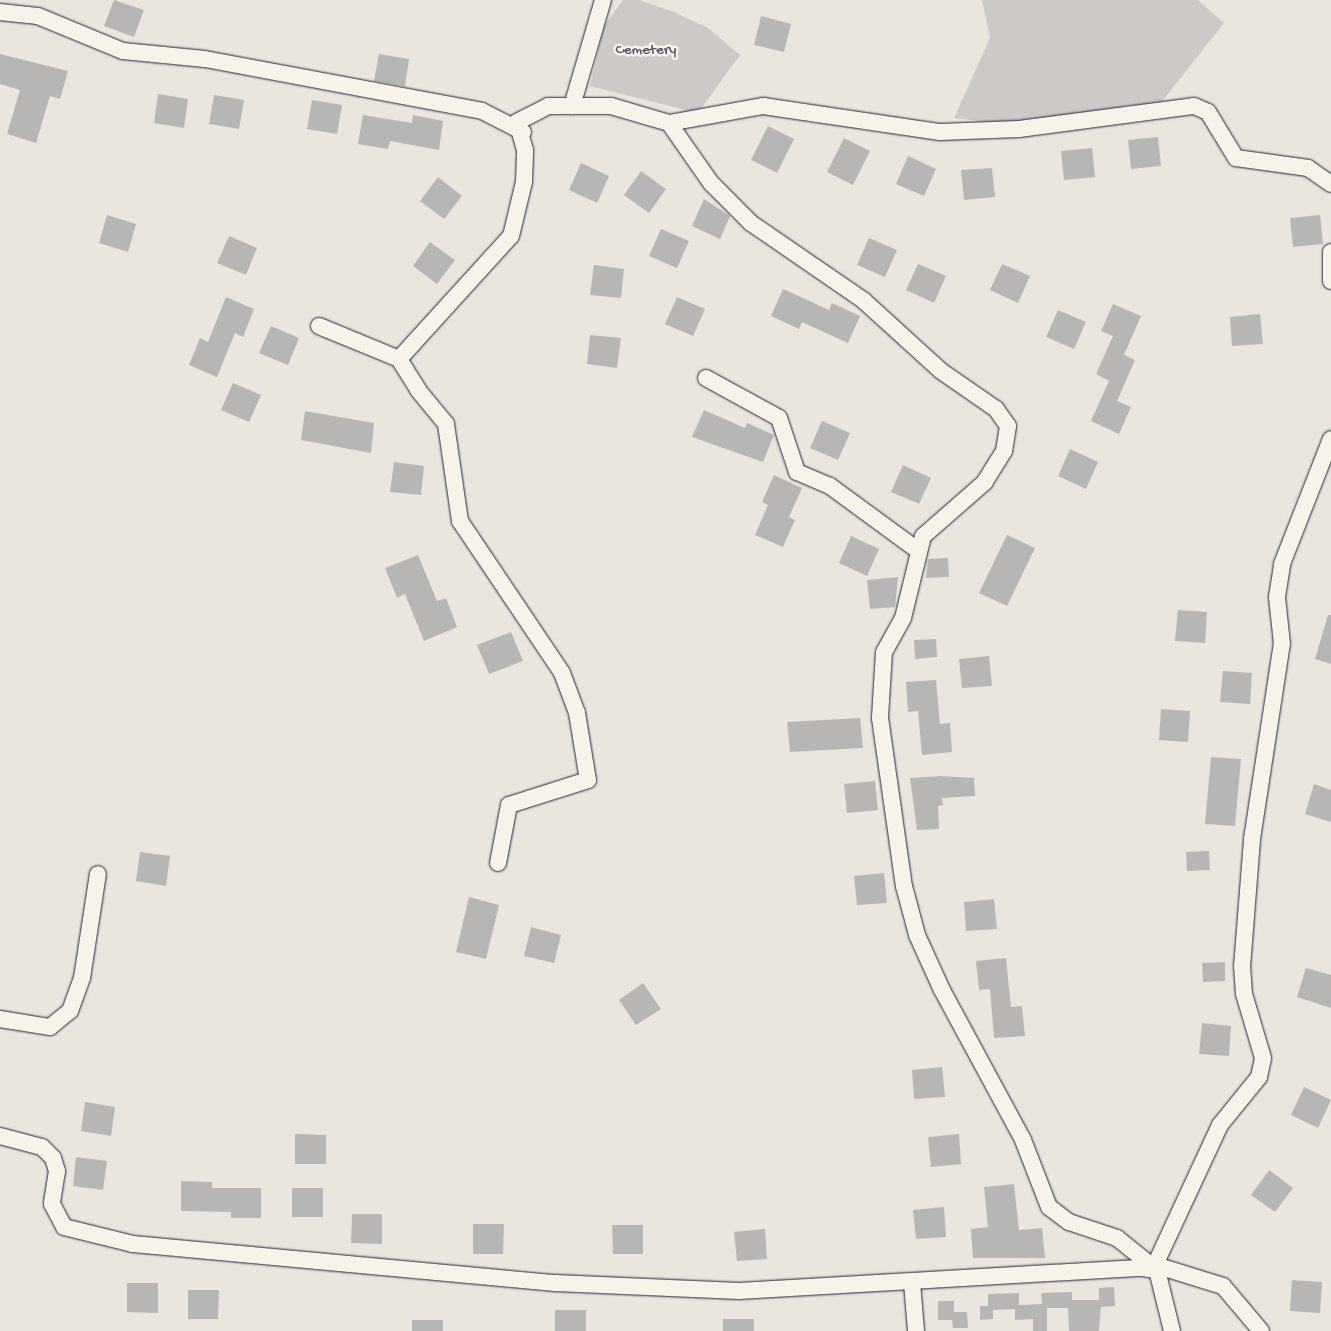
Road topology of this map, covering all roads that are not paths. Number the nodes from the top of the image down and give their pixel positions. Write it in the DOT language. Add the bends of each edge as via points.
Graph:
graph roads {
  1 [pos="603,0"];
  2 [pos="0,12"];
  3 [pos="572,106"];
  4 [pos="669,123"];
  5 [pos="523,132"];
  6 [pos="1331,184"];
  7 [pos="1331,252"];
  8 [pos="1331,281"];
  9 [pos="319,326"];
  10 [pos="399,359"];
  11 [pos="706,378"];
  12 [pos="1331,439"];
  13 [pos="916,549"];
  14 [pos="498,863"];
  15 [pos="98,874"];
  16 [pos="0,1019"];
  17 [pos="0,1136"];
  18 [pos="1156,1268"];
  19 [pos="912,1283"];
  20 [pos="916,1331"];
  21 [pos="1172,1331"];
  22 [pos="1261,1331"];
  1 -- 3 [label="street"];
  2 -- 5 [label="street" via="38,16 123,51 206,59 482,111"];
  3 -- 4 [label="street" via="611,106"];
  3 -- 5 [label="street" via="532,112 517,122"];
  4 -- 6 [label="street" via="763,106 931,131 1019,129 1194,106 1208,112 1236,158 1308,168"];
  4 -- 13 [label="street" via="711,183 751,223 863,300 941,371 996,409 1008,426 1004,451 985,482 923,536"];
  5 -- 10 [label="street" via="524,182 511,236"];
  7 -- 8 [label="street"];
  9 -- 10 [label="street"];
  10 -- 14 [label="street" via="418,390 446,424 460,521 562,673 578,713 588,780 509,805"];
  11 -- 13 [label="street" via="779,418 797,472 830,486"];
  12 -- 18 [label="street" via="1282,564 1277,597 1282,644 1252,838 1242,967 1244,994 1263,1058 1259,1077 1220,1125"];
  13 -- 18 [label="street" via="913,584 903,618 884,652 879,686 886,774 904,886 917,935 969,1045 1023,1140 1049,1207 1069,1222 1117,1238"];
  15 -- 16 [label="street" via="82,978 70,1011 50,1027"];
  17 -- 19 [label="street" via="42,1147 53,1158 57,1172 52,1204 64,1227 133,1244 564,1283 739,1291"];
  18 -- 19 [label="street"];
  18 -- 21 [label="street"];
  18 -- 22 [label="street" via="1223,1286"];
  19 -- 20 [label="street"];
}
